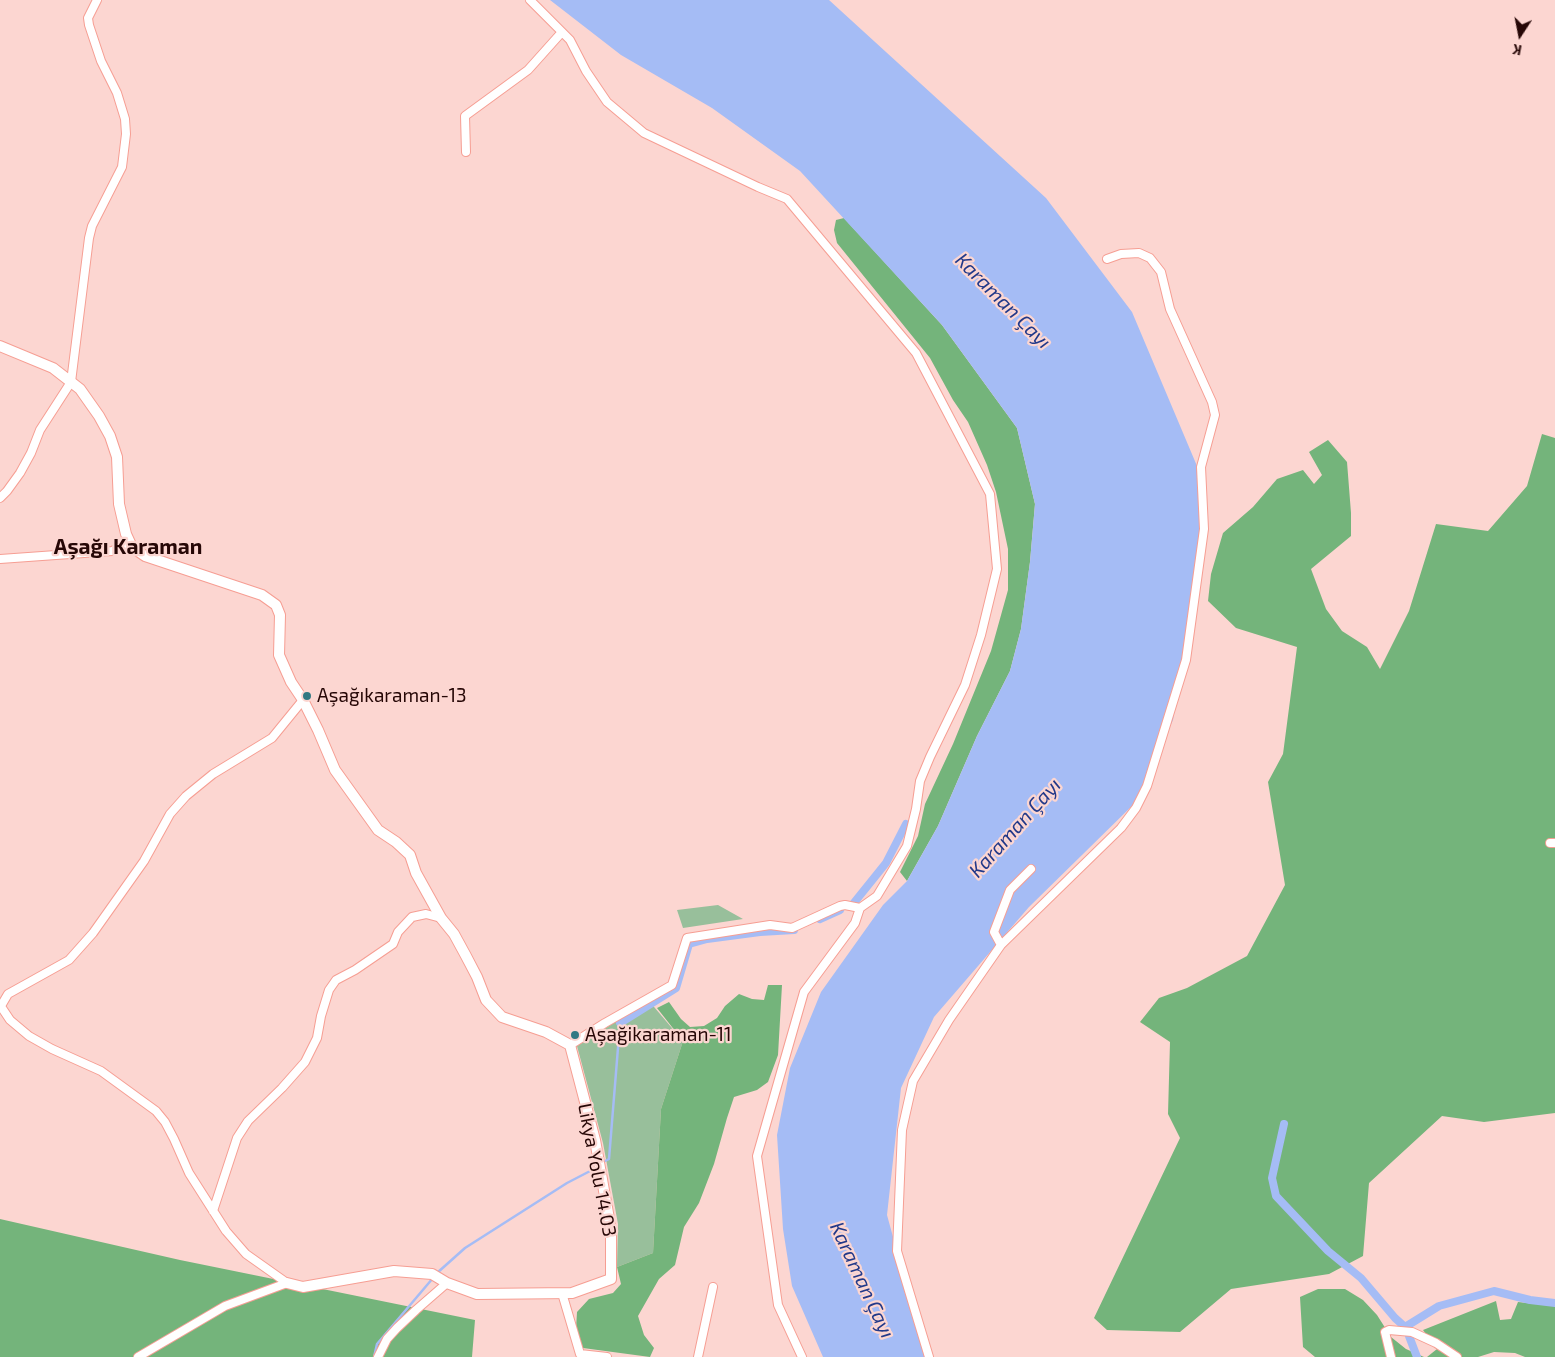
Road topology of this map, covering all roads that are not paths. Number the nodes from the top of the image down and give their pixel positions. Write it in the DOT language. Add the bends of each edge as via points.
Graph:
graph roads {
  1 [pos="96,0"];
  2 [pos="530,0"];
  3 [pos="562,32"];
  4 [pos="466,152"];
  5 [pos="1107,259"];
  6 [pos="0,346"];
  7 [pos="71,382"];
  8 [pos="0,498"];
  9 [pos="130,542"];
  10 [pos="0,559"];
  11 [pos="303,700"];
  12 [pos="1031,869"];
  13 [pos="860,908"];
  14 [pos="441,918"];
  15 [pos="1000,945"];
  16 [pos="0,1006"];
  17 [pos="570,1045"];
  18 [pos="213,1211"];
  19 [pos="287,1283"];
  20 [pos="447,1283"];
  21 [pos="712,1287"];
  22 [pos="562,1293"];
  23 [pos="138,1357"];
  24 [pos="378,1357"];
  25 [pos="607,1357"];
  26 [pos="698,1357"];
  27 [pos="802,1357"];
  28 [pos="930,1357"];
  29 [pos="1391,1357"];
  30 [pos="1457,1357"];
  1 -- 7 [label="street" via="88,25 117,93 126,134 122,167 89,238"];
  2 -- 3 [label="street"];
  3 -- 4 [label="street" via="528,70 465,116"];
  3 -- 13 [label="street" via="607,102 644,134 788,199 916,354 990,494 998,569 981,635 965,685 920,781 907,846 877,896"];
  5 -- 15 [label="street" via="1138,253 1150,258 1160,272 1170,309 1215,415 1201,467 1204,529 1186,660 1147,786 1136,808 1121,828"];
  6 -- 7 [label="street" via="53,368"];
  7 -- 8 [label="street" via="40,430 20,473"];
  7 -- 9 [label="street" via="80,389 110,436 117,457 119,504"];
  9 -- 10 [label="street" via="112,551"];
  9 -- 11 [label="street" via="145,556 262,595 276,605 280,615 279,655"];
  11 -- 14 [label="street" via="335,770 378,830 410,855 416,873"];
  11 -- 16 [label="street" via="272,738 213,774 186,796 170,814 144,861 93,933 69,960 8,994"];
  12 -- 15 [label="street" via="1010,890 994,932"];
  13 -- 17 [label="street" via="840,906 792,928 770,925 687,938 672,985"];
  13 -- 27 [label="street" via="855,922 804,992 757,1156 778,1306"];
  14 -- 17 [label="street" via="458,941 486,1000 502,1017 546,1032"];
  14 -- 18 [label="street" via="426,914 412,917 398,932 393,944 336,980 321,1016 317,1038 305,1062 248,1121 237,1138"];
  15 -- 28 [label="street" via="949,1020 913,1081 902,1130 896,1251"];
  16 -- 18 [label="street" via="10,1020 29,1036 101,1071 156,1111"];
  17 -- 22 [label="street, Likya Yolu 14.03" via="595,1140 611,1230 611,1279 572,1293"];
  18 -- 19 [label="street" via="246,1254"];
  19 -- 20 [label="street, Likya Yolu 14.03" via="302,1287 394,1271 432,1274"];
  19 -- 23 [label="street" via="218,1309"];
  20 -- 22 [label="street, Likya Yolu 14.03" via="477,1294"];
  20 -- 24 [label="street" via="397,1328"];
  21 -- 26 [label="street"];
  22 -- 25 [label="street" via="580,1354"];
  29 -- 30 [label="street" via="1385,1332 1389,1330 1412,1332"];
}
